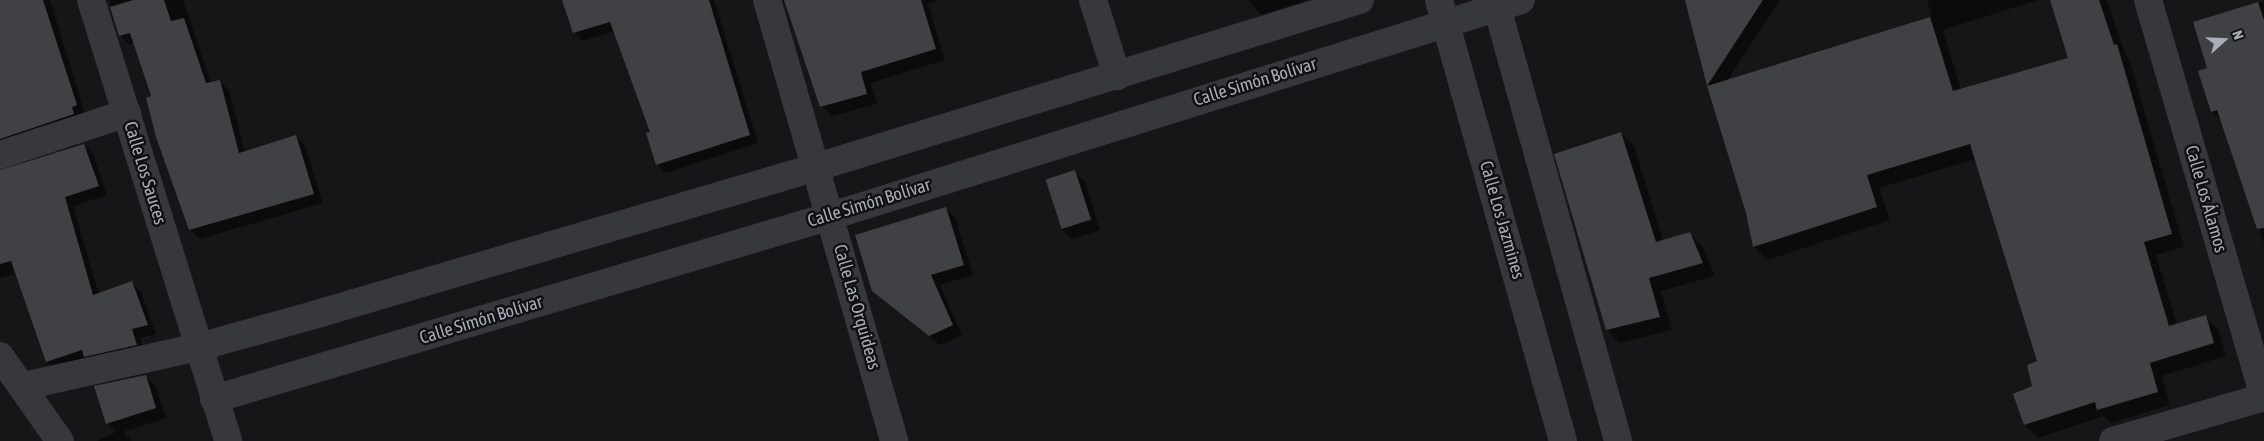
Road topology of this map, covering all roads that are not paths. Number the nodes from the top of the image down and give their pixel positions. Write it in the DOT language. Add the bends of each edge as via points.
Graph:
graph roads {
  1 [pos="91,0"];
  2 [pos="767,0"];
  3 [pos="1093,0"];
  4 [pos="1360,0"];
  5 [pos="2148,0"];
  6 [pos="1505,2"];
  7 [pos="1443,11"];
  8 [pos="1117,76"];
  9 [pos="126,114"];
  10 [pos="0,155"];
  11 [pos="817,167"];
  12 [pos="831,216"];
  13 [pos="199,347"];
  14 [pos="0,356"];
  15 [pos="24,386"];
  16 [pos="2264,397"];
  17 [pos="214,399"];
  18 [pos="60,441"];
  19 [pos="228,441"];
  20 [pos="894,441"];
  21 [pos="1563,441"];
  22 [pos="1618,441"];
  23 [pos="2113,441"];
  1 -- 9 [label="street, Calle Los Sauces"];
  2 -- 11 [label="street, Calle Las Orquideas"];
  3 -- 8 [label="street"];
  4 -- 8 [label="street"];
  5 -- 16 [label="street, Calle Los Álamos"];
  6 -- 7 [label="street, Calle Simón Bolívar"];
  6 -- 22 [label="street"];
  7 -- 12 [label="street, Calle Simón Bolívar"];
  7 -- 21 [label="street, Calle Los Jazmines"];
  8 -- 11 [label="street"];
  9 -- 10 [label="street"];
  9 -- 13 [label="street, Calle Los Sauces"];
  11 -- 12 [label="street, Calle Las Orquideas"];
  11 -- 13 [label="street"];
  12 -- 17 [label="street, Calle Simón Bolívar"];
  12 -- 20 [label="street, Calle Las Orquideas"];
  13 -- 15 [label="street"];
  13 -- 17 [label="street, Calle Los Sauces"];
  14 -- 15 [label="street"];
  15 -- 18 [label="street"];
  16 -- 23 [label="street"];
  17 -- 19 [label="street, Calle Los Sauces"];
}
